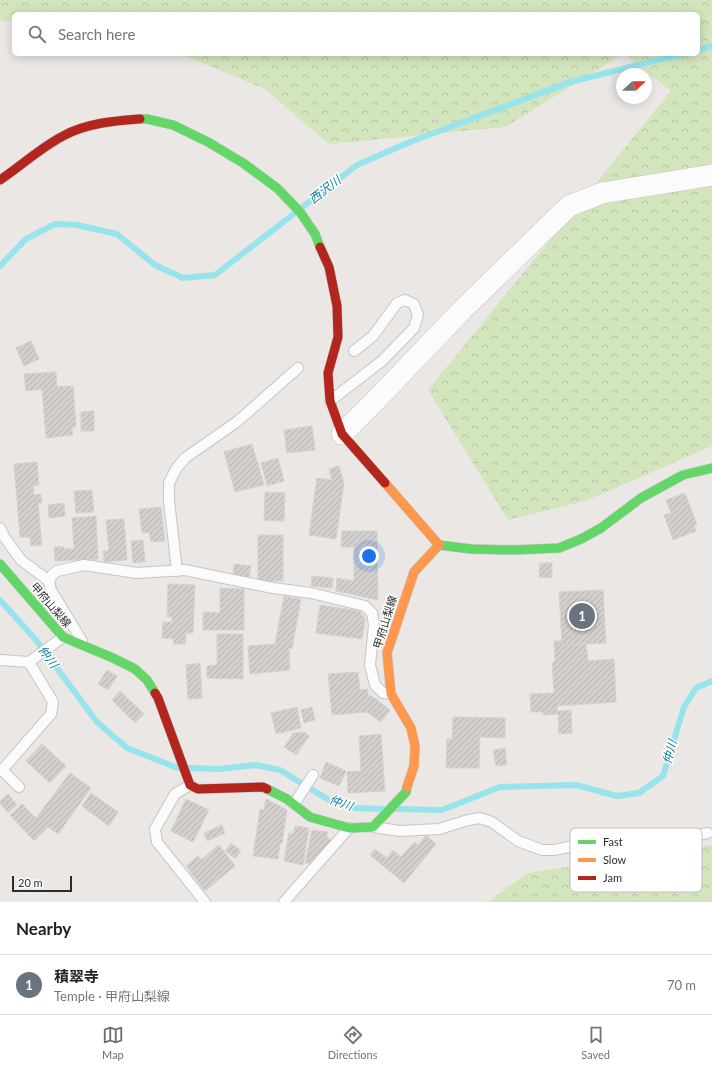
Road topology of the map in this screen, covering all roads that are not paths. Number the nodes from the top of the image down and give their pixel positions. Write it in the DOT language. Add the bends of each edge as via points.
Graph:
graph roads {
  1 [pos="712,175"];
  2 [pos="0,180"];
  3 [pos="354,351"];
  4 [pos="298,368"];
  5 [pos="330,401"];
  6 [pos="342,434"];
  7 [pos="712,468"];
  8 [pos="0,528"];
  9 [pos="439,545"];
  10 [pos="0,564"];
  11 [pos="177,571"];
  12 [pos="49,581"];
  13 [pos="60,640"];
  14 [pos="85,646"];
  15 [pos="0,660"];
  16 [pos="33,660"];
  17 [pos="391,694"];
  18 [pos="313,775"];
  19 [pos="188,782"];
  20 [pos="18,787"];
  21 [pos="296,801"];
  22 [pos="376,824"];
  23 [pos="349,828"];
  24 [pos="708,833"];
  25 [pos="702,834"];
  26 [pos="570,847"];
  27 [pos="204,902"];
  28 [pos="284,902"];
  1 -- 6 [label="street" via="602,193 569,206 463,309"];
  2 -- 5 [label="main road" via="63,136 114,121 147,119 173,125 242,163 277,188 300,212 315,234 329,267 337,306 338,337 328,373"];
  3 -- 5 [label="lane" via="372,336 396,303 405,300 414,304 418,316 414,328 382,361"];
  4 -- 11 [label="lane" via="238,421 185,458 176,469 169,483 169,501"];
  5 -- 6 [label="main road"];
  6 -- 9 [label="main road"];
  7 -- 9 [label="main road" via="683,475 641,498 601,528 559,548 471,549"];
  8 -- 12 [label="lane" via="21,560"];
  9 -- 17 [label="main road, 甲府山梨線" via="414,572 386,653"];
  10 -- 13 [label="main road, 甲府山梨線"];
  11 -- 12 [label="lane" via="137,573 84,565 57,571"];
  11 -- 17 [label="lane" via="186,570 311,593 365,606 372,613 374,625 370,665 375,685 383,692"];
  12 -- 14 [label="lane" via="51,590"];
  13 -- 14 [label="main road, 甲府山梨線"];
  13 -- 16 [label="lane"];
  14 -- 19 [label="main road, 甲府山梨線" via="135,668 147,680 158,698"];
  15 -- 16 [label="lane"];
  16 -- 20 [label="lane" via="53,702 52,714 2,770"];
  17 -- 22 [label="main road, 甲府山梨線" via="411,728 415,746 414,766 406,792"];
  18 -- 21 [label="lane"];
  19 -- 21 [label="main road" via="198,789 263,787"];
  19 -- 27 [label="lane" via="175,794 155,829 156,842"];
  21 -- 23 [label="main road" via="310,817"];
  22 -- 23 [label="main road"];
  22 -- 26 [label="lane" via="400,831 440,829 480,818 492,822 518,841 542,850"];
  23 -- 28 [label="lane"];
  24 -- 25 [label="lane"];
}
